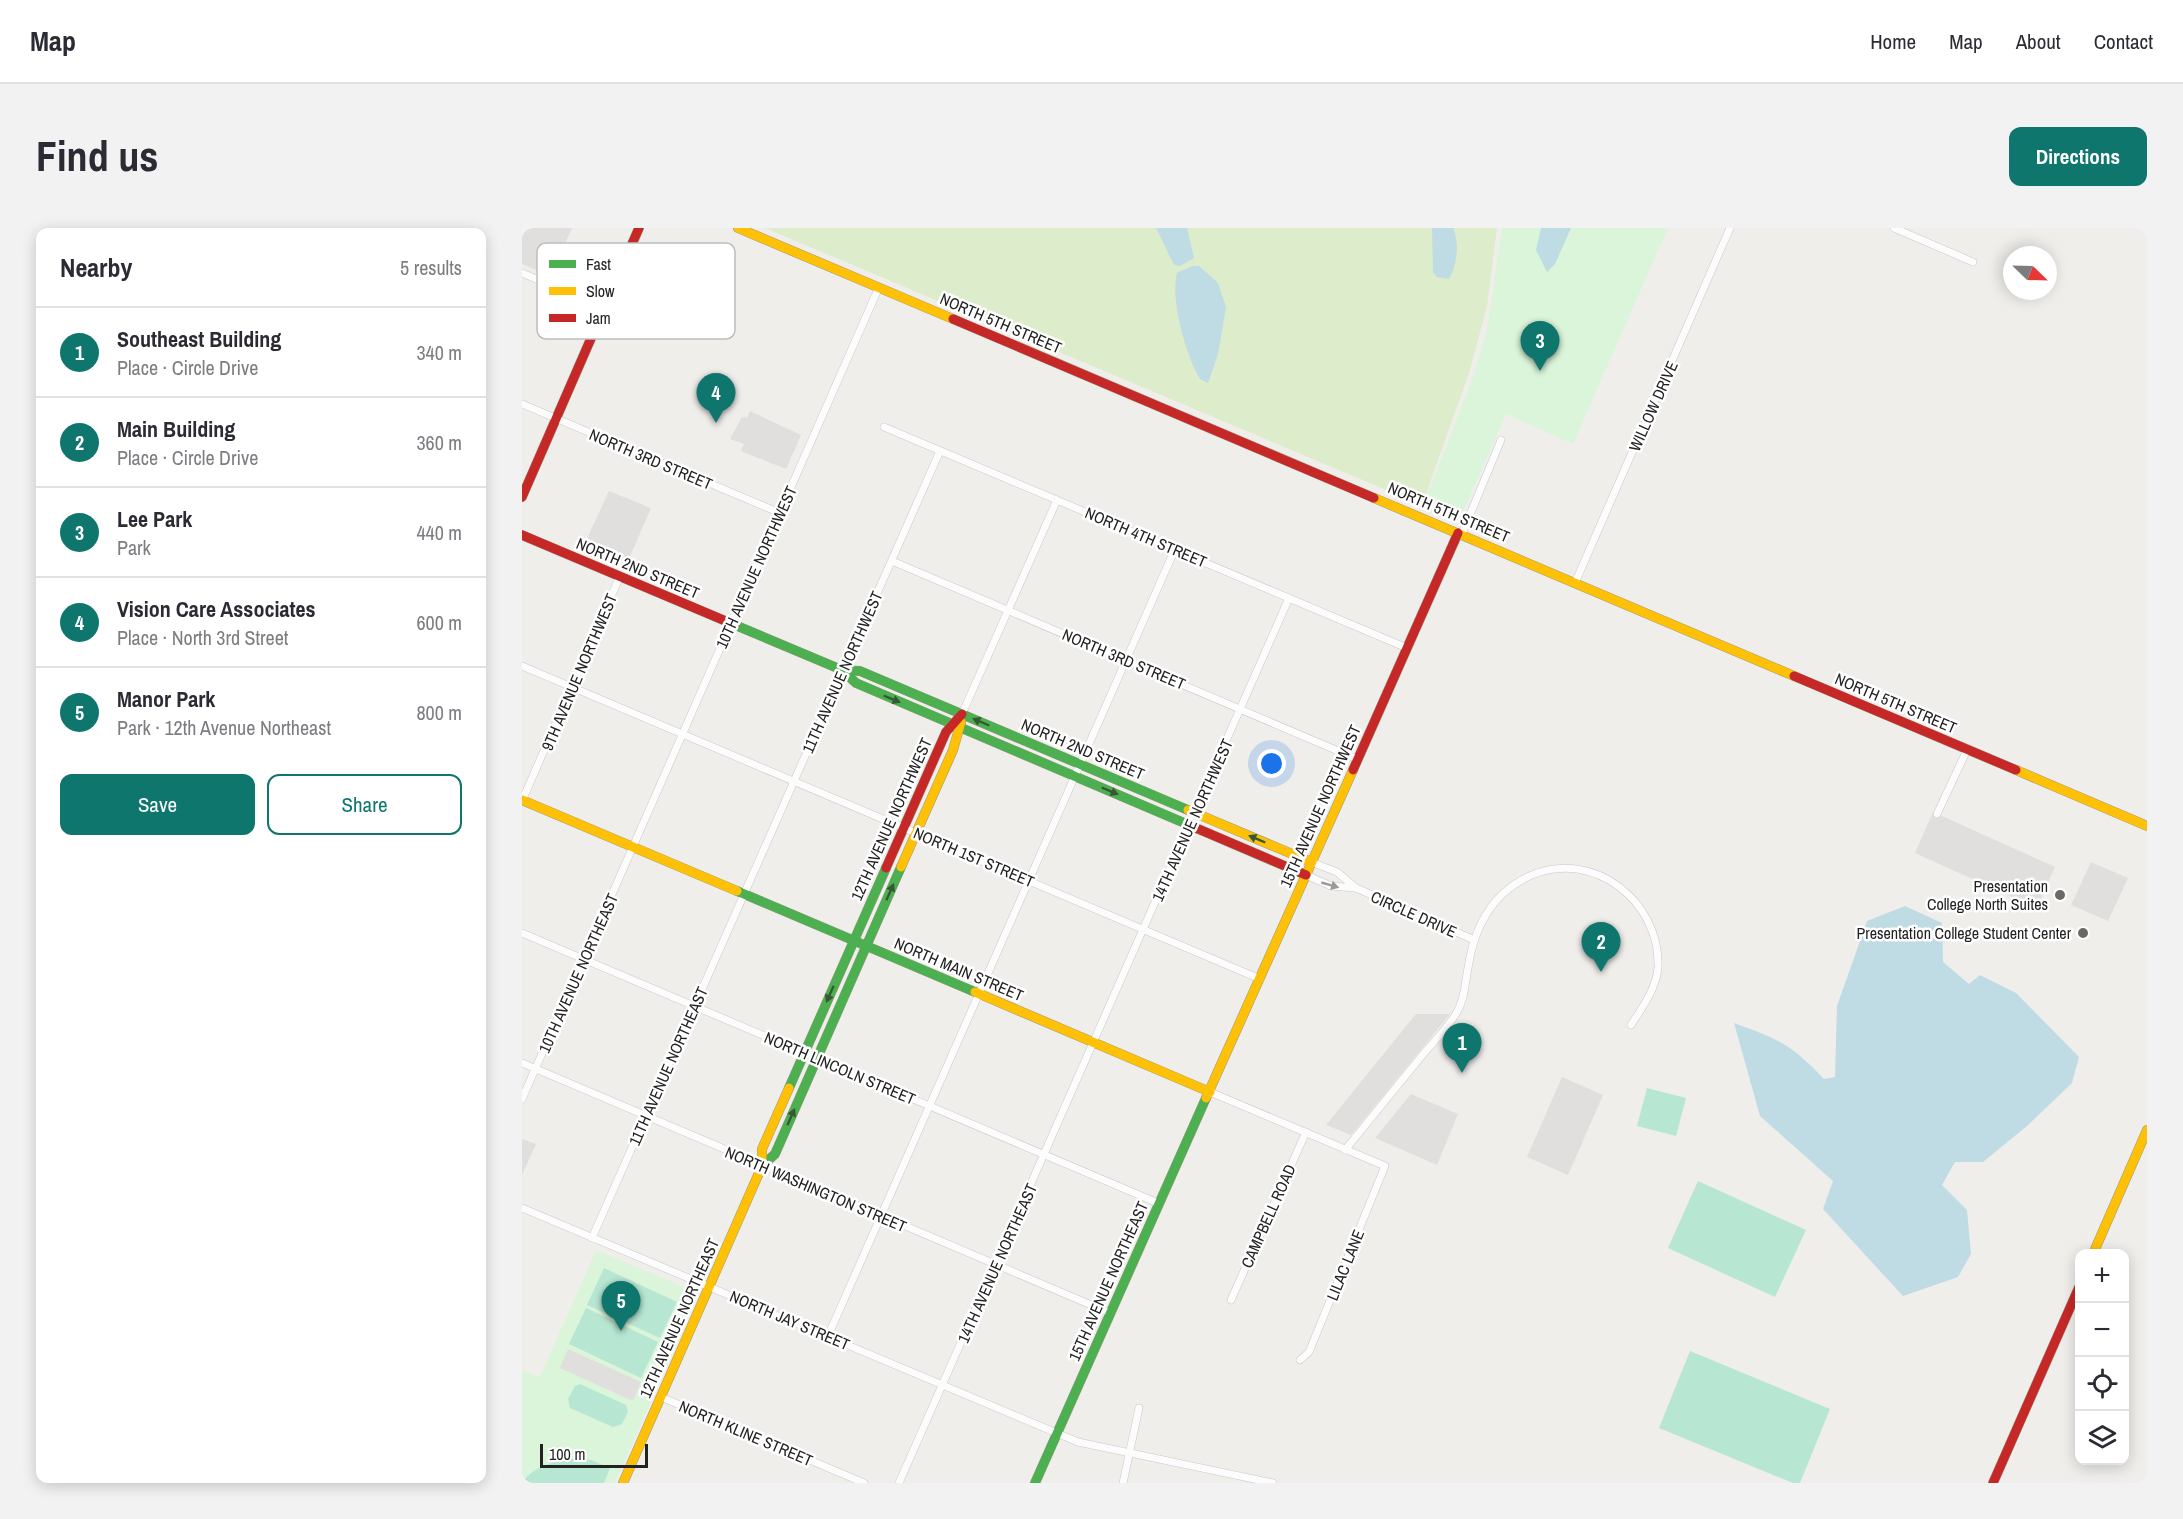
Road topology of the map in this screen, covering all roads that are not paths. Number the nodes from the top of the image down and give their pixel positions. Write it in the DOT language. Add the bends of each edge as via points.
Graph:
graph roads {
  1 [pos="639,228"];
  2 [pos="738,228"];
  3 [pos="1730,228"];
  4 [pos="1894,228"];
  5 [pos="632,243"];
  6 [pos="1973,262"];
  7 [pos="522,273"];
  8 [pos="537,279"];
  9 [pos="879,287"];
  10 [pos="591,339"];
  11 [pos="522,404"];
  12 [pos="556,419"];
  13 [pos="884,427"];
  14 [pos="1501,440"];
  15 [pos="940,451"];
  16 [pos="522,497"];
  17 [pos="1057,500"];
  18 [pos="780,513"];
  19 [pos="1460,534"];
  20 [pos="522,535"];
  21 [pos="1176,549"];
  22 [pos="892,561"];
  23 [pos="620,576"];
  24 [pos="1575,583"];
  25 [pos="1289,598"];
  26 [pos="1008,610"];
  27 [pos="732,624"];
  28 [pos="1407,648"];
  29 [pos="1127,661"];
  30 [pos="522,666"];
  31 [pos="842,670"];
  32 [pos="572,687"];
  33 [pos="1241,709"];
  34 [pos="962,714"];
  35 [pos="950,724"];
  36 [pos="960,728"];
  37 [pos="684,735"];
  38 [pos="1967,750"];
  39 [pos="1357,759"];
  40 [pos="1081,764"];
  41 [pos="1075,777"];
  42 [pos="794,781"];
  43 [pos="522,800"];
  44 [pos="1195,813"];
  45 [pos="1937,814"];
  46 [pos="1190,825"];
  47 [pos="2147,826"];
  48 [pos="903,827"];
  49 [pos="917,833"];
  50 [pos="634,847"];
  51 [pos="1311,862"];
  52 [pos="1306,875"];
  53 [pos="1029,881"];
  54 [pos="1356,888"];
  55 [pos="744,894"];
  56 [pos="1144,930"];
  57 [pos="522,933"];
  58 [pos="1472,939"];
  59 [pos="854,940"];
  60 [pos="866,945"];
  61 [pos="584,959"];
  62 [pos="1260,979"];
  63 [pos="979,993"];
  64 [pos="694,1006"];
  65 [pos="1631,1025"];
  66 [pos="1094,1042"];
  67 [pos="804,1053"];
  68 [pos="817,1058"];
  69 [pos="522,1064"];
  70 [pos="535,1069"];
  71 [pos="1210,1092"];
  72 [pos="522,1099"];
  73 [pos="930,1106"];
  74 [pos="646,1116"];
  75 [pos="2147,1130"];
  76 [pos="1306,1132"];
  77 [pos="1345,1150"];
  78 [pos="1045,1155"];
  79 [pos="762,1166"];
  80 [pos="1385,1166"];
  81 [pos="1158,1203"];
  82 [pos="522,1208"];
  83 [pos="881,1216"];
  84 [pos="592,1238"];
  85 [pos="2095,1249"];
  86 [pos="996,1265"];
  87 [pos="710,1287"];
  88 [pos="2075,1294"];
  89 [pos="1231,1300"];
  90 [pos="1110,1313"];
  91 [pos="828,1336"];
  92 [pos="1300,1360"];
  93 [pos="944,1385"];
  94 [pos="661,1397"];
  95 [pos="1139,1408"];
  96 [pos="1057,1434"];
  97 [pos="1129,1454"];
  98 [pos="623,1483"];
  99 [pos="864,1483"];
  100 [pos="899,1483"];
  101 [pos="1035,1483"];
  102 [pos="1123,1483"];
  103 [pos="1273,1483"];
  104 [pos="1993,1483"];
  1 -- 5 [label="street"];
  2 -- 9 [label="street, NORTH 5TH STREET"];
  3 -- 24 [label="street, WILLOW DRIVE"];
  4 -- 6 [label="street"];
  7 -- 8 [label="street"];
  9 -- 18 [label="street, 10TH AVENUE NORTHWEST"];
  9 -- 19 [label="street, NORTH 5TH STREET"];
  10 -- 12 [label="street"];
  11 -- 12 [label="street, NORTH 3RD STREET"];
  12 -- 16 [label="street"];
  12 -- 18 [label="street, NORTH 3RD STREET"];
  13 -- 15 [label="street, NORTH 4TH STREET"];
  14 -- 19 [label="street, 15TH AVENUE NORTHWEST"];
  15 -- 17 [label="street, NORTH 4TH STREET"];
  15 -- 22 [label="street, 11TH AVENUE NORTHWEST"];
  17 -- 21 [label="street, NORTH 4TH STREET"];
  17 -- 26 [label="street, 12TH AVENUE NORTHWEST"];
  18 -- 27 [label="street, 10TH AVENUE NORTHWEST"];
  19 -- 24 [label="street, NORTH 5TH STREET"];
  19 -- 28 [label="street, 15TH AVENUE NORTHWEST"];
  20 -- 23 [label="street, NORTH 2ND STREET"];
  21 -- 25 [label="street, NORTH 4TH STREET"];
  21 -- 29 [label="street"];
  22 -- 26 [label="street, NORTH 3RD STREET"];
  22 -- 31 [label="street, 11TH AVENUE NORTHWEST"];
  23 -- 27 [label="street, NORTH 2ND STREET"];
  23 -- 32 [label="street, 9TH AVENUE NORTHWEST"];
  24 -- 38 [label="street, NORTH 5TH STREET"];
  25 -- 28 [label="street, NORTH 4TH STREET"];
  25 -- 33 [label="street, 14TH AVENUE NORTHWEST"];
  26 -- 29 [label="street, NORTH 3RD STREET"];
  26 -- 34 [label="street, 12TH AVENUE NORTHWEST"];
  27 -- 31 [label="street, NORTH 2ND STREET"];
  27 -- 37 [label="street, 10TH AVENUE NORTHWEST"];
  28 -- 39 [label="street, 15TH AVENUE NORTHWEST"];
  29 -- 33 [label="street, NORTH 3RD STREET"];
  29 -- 40 [label="street"];
  30 -- 32 [label="street, NORTH 1ST STREET"];
  31 -- 34 [label="street, NORTH 2ND STREET" via="860,671"];
  31 -- 35 [label="street, NORTH 2ND STREET, one-way" via="856,683"];
  31 -- 42 [label="street, 11TH AVENUE NORTHWEST"];
  32 -- 37 [label="street, NORTH 1ST STREET"];
  32 -- 43 [label="street, 9TH AVENUE NORTHWEST"];
  33 -- 39 [label="street, NORTH 3RD STREET"];
  33 -- 44 [label="street, 14TH AVENUE NORTHWEST"];
  34 -- 35 [label="street, 12TH AVENUE NORTHWEST"];
  34 -- 36 [label="street, 12TH AVENUE NORTHWEST"];
  40 -- 34 [label="street, NORTH 2ND STREET, one-way"];
  35 -- 36 [label="street, NORTH 2ND STREET"];
  35 -- 48 [label="street, 12TH AVENUE NORTHWEST"];
  36 -- 41 [label="street, NORTH 2ND STREET"];
  36 -- 49 [label="street, 12TH AVENUE NORTHWEST"];
  37 -- 42 [label="street, NORTH 1ST STREET"];
  37 -- 50 [label="street, 10TH AVENUE NORTHWEST"];
  38 -- 45 [label="street"];
  38 -- 47 [label="street, NORTH 5TH STREET"];
  39 -- 51 [label="street, 15TH AVENUE NORTHWEST"];
  40 -- 41 [label="street"];
  40 -- 44 [label="street, NORTH 2ND STREET"];
  41 -- 46 [label="street, NORTH 2ND STREET, one-way"];
  41 -- 53 [label="street"];
  42 -- 48 [label="street, NORTH 1ST STREET"];
  42 -- 55 [label="street, 11TH AVENUE NORTHWEST"];
  43 -- 50 [label="street, NORTH MAIN STREET"];
  44 -- 46 [label="street, 14TH AVENUE NORTHWEST"];
  51 -- 44 [label="street, NORTH 2ND STREET, one-way"];
  46 -- 52 [label="street, NORTH 2ND STREET"];
  46 -- 56 [label="street, 14TH AVENUE NORTHWEST"];
  48 -- 49 [label="street, NORTH 1ST STREET"];
  48 -- 59 [label="street, 12TH AVENUE NORTHWEST"];
  49 -- 53 [label="street, NORTH 1ST STREET"];
  60 -- 49 [label="street, 12TH AVENUE NORTHWEST, one-way"];
  50 -- 55 [label="street, NORTH MAIN STREET"];
  50 -- 61 [label="street, 10TH AVENUE NORTHEAST"];
  51 -- 52 [label="street, 15TH AVENUE NORTHWEST"];
  51 -- 54 [label="street, CIRCLE DRIVE" via="1337,873"];
  52 -- 54 [label="street, CIRCLE DRIVE, one-way" via="1331,886"];
  52 -- 62 [label="street, 15TH AVENUE NORTHWEST"];
  53 -- 56 [label="street, NORTH 1ST STREET"];
  53 -- 63 [label="street"];
  54 -- 58 [label="street, CIRCLE DRIVE"];
  55 -- 59 [label="street, NORTH MAIN STREET"];
  55 -- 64 [label="street, 11TH AVENUE NORTHEAST"];
  56 -- 62 [label="street, NORTH 1ST STREET"];
  56 -- 66 [label="street, 14TH AVENUE NORTHWEST"];
  57 -- 61 [label="street, NORTH LINCOLN STREET"];
  58 -- 65 [label="street, CIRCLE DRIVE" via="1491,908 1515,884 1533,874 1564,867 1600,874 1636,904 1655,944 1655,982"];
  58 -- 77 [label="street, CIRCLE DRIVE" via="1458,1011"];
  59 -- 60 [label="street, NORTH MAIN STREET"];
  59 -- 67 [label="street, 12TH AVENUE NORTHEAST, one-way"];
  60 -- 63 [label="street, NORTH MAIN STREET"];
  60 -- 68 [label="street, 12TH AVENUE NORTHEAST"];
  61 -- 64 [label="street, NORTH LINCOLN STREET"];
  61 -- 70 [label="street, 10TH AVENUE NORTHEAST"];
  62 -- 71 [label="street, 15TH AVENUE NORTHWEST"];
  63 -- 66 [label="street, NORTH MAIN STREET"];
  63 -- 73 [label="street"];
  64 -- 67 [label="street, NORTH LINCOLN STREET"];
  64 -- 74 [label="street, 11TH AVENUE NORTHEAST"];
  66 -- 71 [label="street, NORTH MAIN STREET"];
  66 -- 78 [label="street, 14TH AVENUE NORTHEAST"];
  67 -- 68 [label="street, NORTH LINCOLN STREET"];
  67 -- 79 [label="street, 12TH AVENUE NORTHEAST" via="762,1149"];
  68 -- 73 [label="street, NORTH LINCOLN STREET"];
  79 -- 68 [label="street, 12TH AVENUE NORTHEAST, one-way" via="775,1154"];
  69 -- 70 [label="street, NORTH WASHINGTON STREET"];
  70 -- 72 [label="street, 10TH AVENUE NORTHEAST"];
  70 -- 74 [label="street, NORTH WASHINGTON STREET"];
  71 -- 76 [label="street, NORTH MAIN STREET"];
  71 -- 81 [label="street, 15TH AVENUE NORTHEAST"];
  73 -- 78 [label="street, NORTH LINCOLN STREET"];
  73 -- 83 [label="street"];
  74 -- 79 [label="street, NORTH WASHINGTON STREET"];
  74 -- 84 [label="street, 11TH AVENUE NORTHEAST"];
  75 -- 85 [label="street"];
  76 -- 77 [label="street, NORTH MAIN STREET"];
  76 -- 89 [label="street, CAMPBELL ROAD"];
  77 -- 80 [label="street, NORTH MAIN STREET"];
  78 -- 81 [label="street, NORTH LINCOLN STREET"];
  78 -- 86 [label="street, 14TH AVENUE NORTHEAST"];
  79 -- 83 [label="street, NORTH WASHINGTON STREET"];
  79 -- 87 [label="street, 12TH AVENUE NORTHEAST"];
  80 -- 92 [label="street, LILAC LANE" via="1312,1346"];
  81 -- 90 [label="street, 15TH AVENUE NORTHEAST"];
  82 -- 84 [label="street, NORTH JAY STREET"];
  83 -- 86 [label="street, NORTH WASHINGTON STREET"];
  83 -- 91 [label="street"];
  84 -- 87 [label="street, NORTH JAY STREET"];
  86 -- 90 [label="street, NORTH WASHINGTON STREET"];
  86 -- 93 [label="street, 14TH AVENUE NORTHEAST"];
  87 -- 91 [label="street, NORTH JAY STREET"];
  87 -- 94 [label="street, 12TH AVENUE NORTHEAST"];
  88 -- 104 [label="street"];
  90 -- 96 [label="street, 15TH AVENUE NORTHEAST"];
  91 -- 93 [label="street, NORTH JAY STREET"];
  93 -- 96 [label="street, NORTH JAY STREET"];
  93 -- 100 [label="street, 14TH AVENUE NORTHEAST"];
  94 -- 98 [label="street, 12TH AVENUE NORTHEAST"];
  94 -- 99 [label="street, NORTH KLINE STREET"];
  95 -- 97 [label="street"];
  96 -- 97 [label="street, NORTH JAY STREET"];
  96 -- 101 [label="street, 15TH AVENUE NORTHEAST"];
  97 -- 102 [label="street"];
  97 -- 103 [label="street, NORTH JAY STREET"];
}
